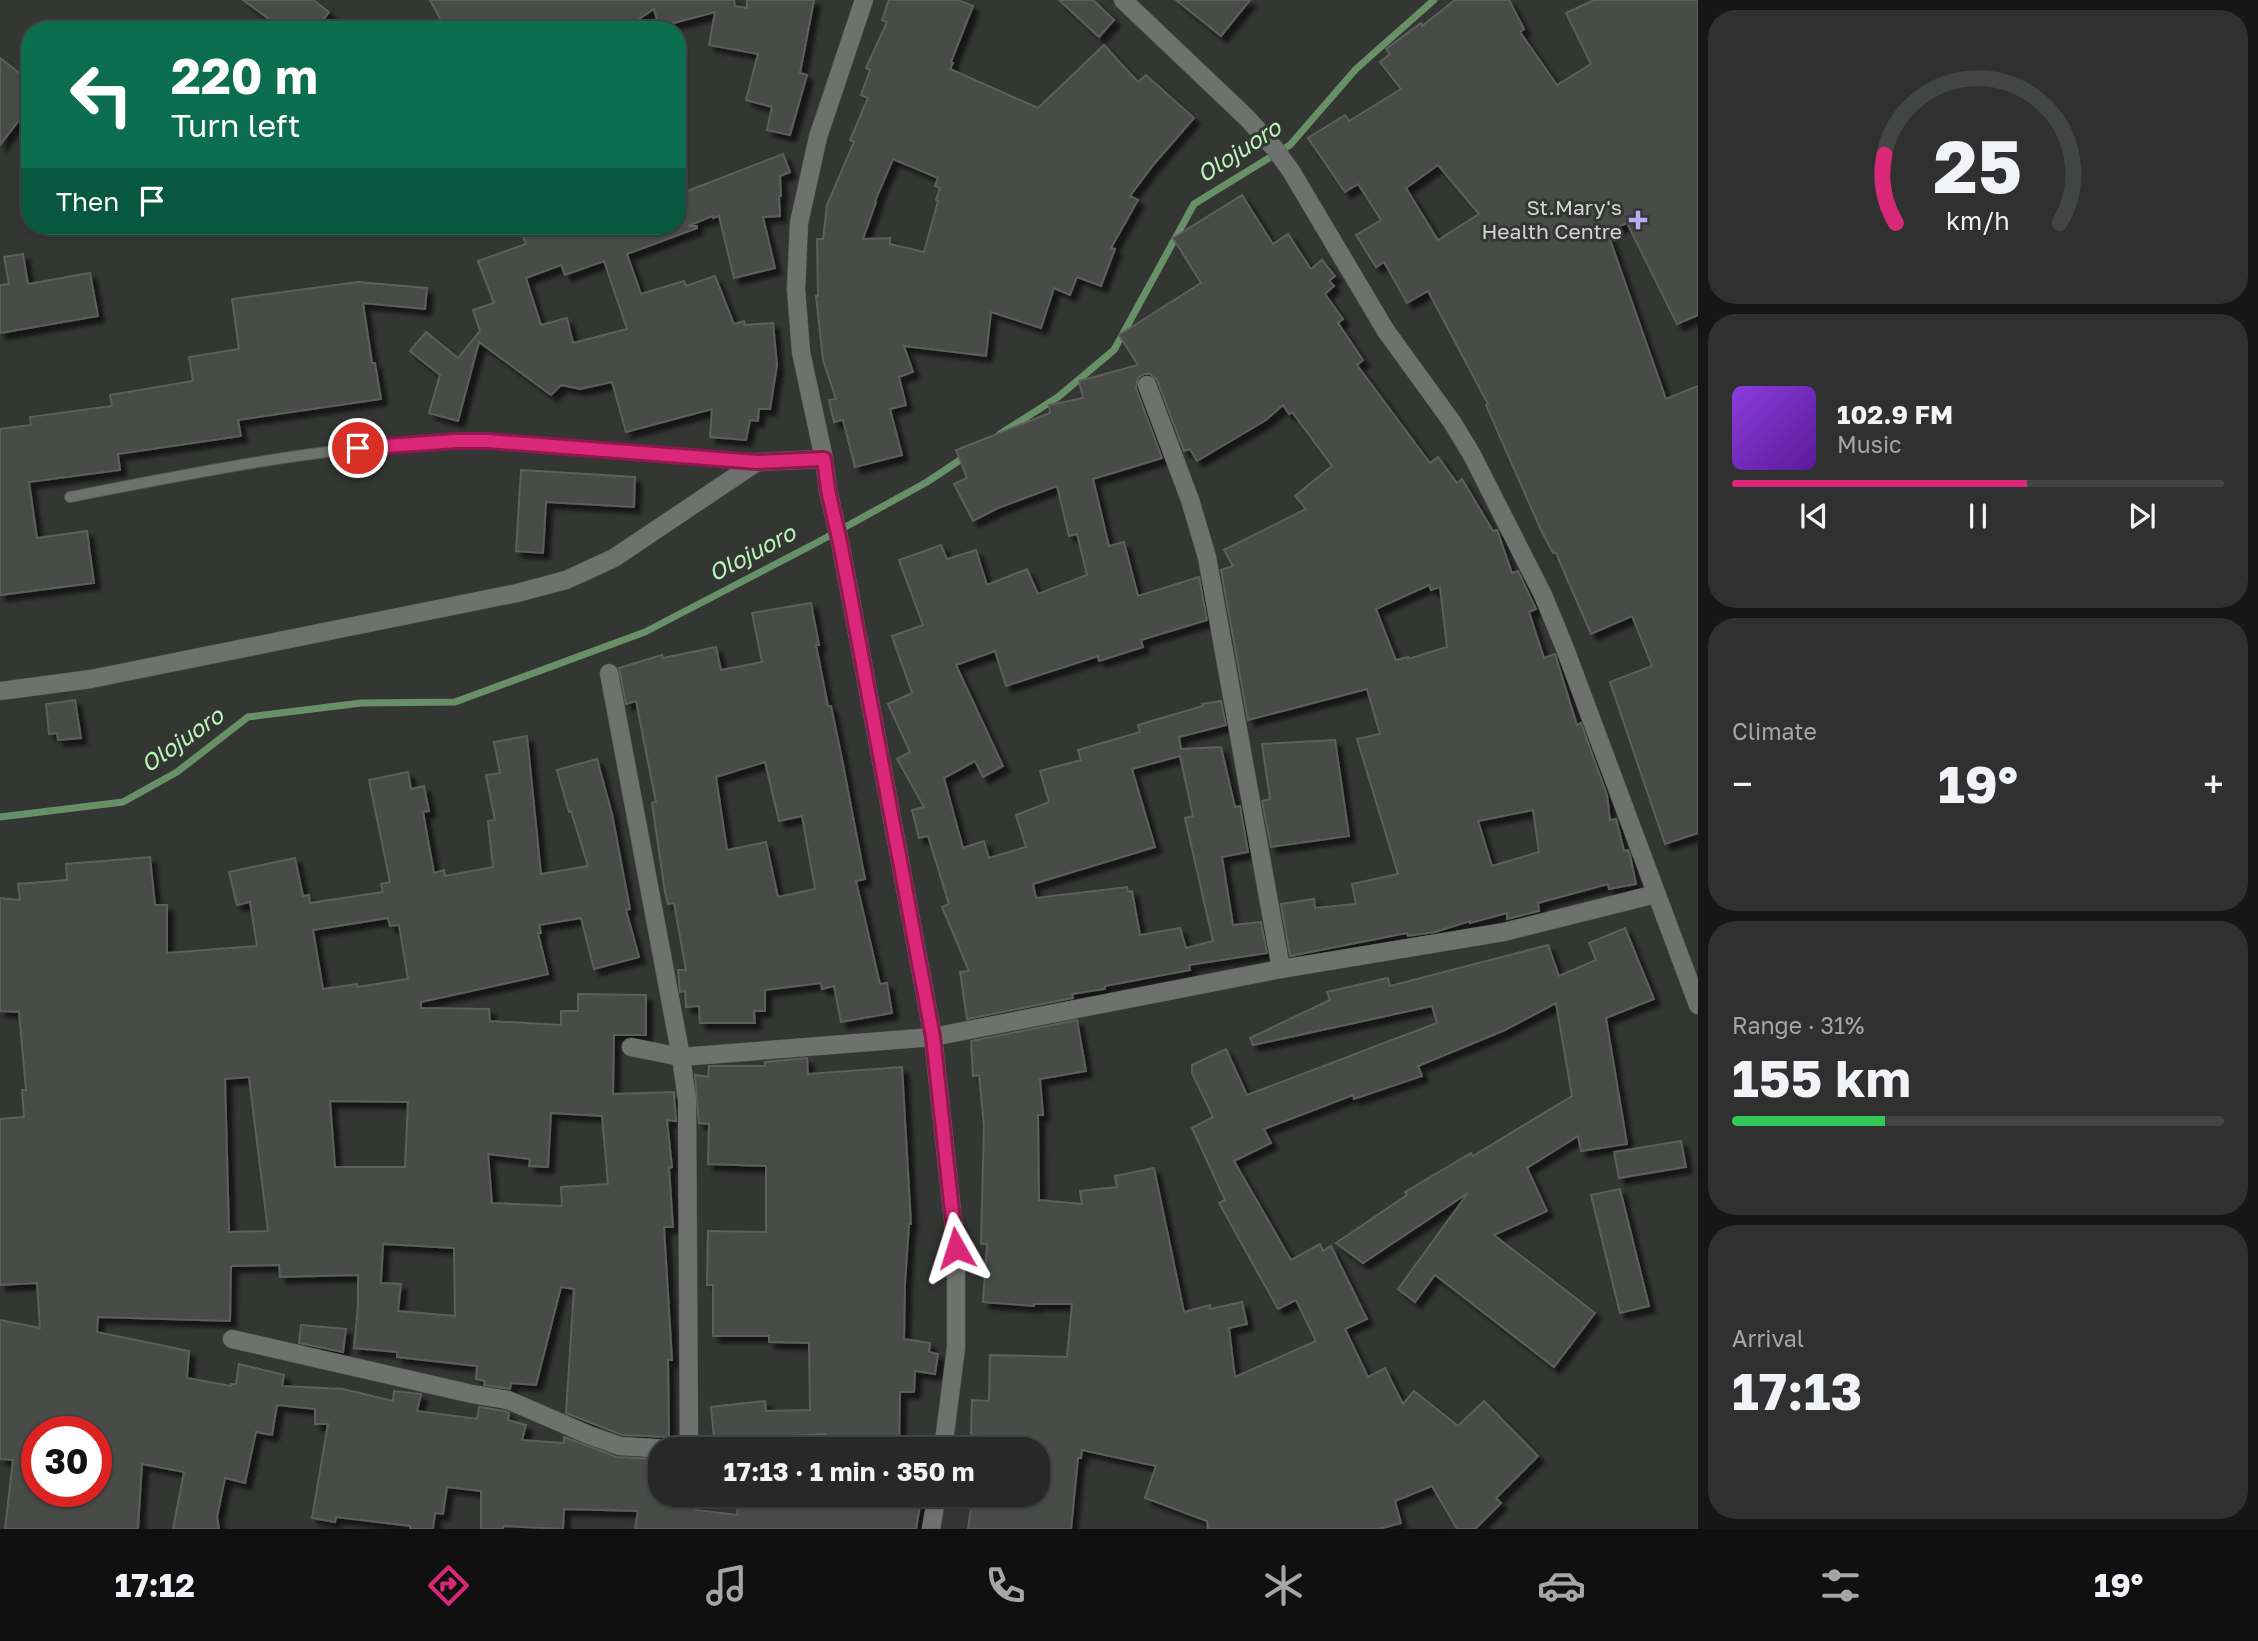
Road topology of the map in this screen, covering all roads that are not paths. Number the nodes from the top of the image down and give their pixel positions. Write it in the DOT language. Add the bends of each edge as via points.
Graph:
graph roads {
  1 [pos="864,0"];
  2 [pos="1123,0"];
  3 [pos="1147,386"];
  4 [pos="824,459"];
  5 [pos="757,462"];
  6 [pos="70,498"];
  7 [pos="609,673"];
  8 [pos="0,691"];
  9 [pos="1656,894"];
  10 [pos="1281,969"];
  11 [pos="1698,1005"];
  12 [pos="933,1037"];
  13 [pos="631,1047"];
  14 [pos="681,1056"];
  15 [pos="232,1339"];
  16 [pos="690,1437"];
  17 [pos="945,1437"];
  18 [pos="648,1448"];
  19 [pos="935,1507"];
  20 [pos="932,1529"];
  1 -- 4 [label="street" via="818,137 800,223 796,289 801,352"];
  2 -- 9 [label="street" via="1275,149 1386,331 1472,455 1543,595"];
  3 -- 10 [label="street" via="1207,557"];
  4 -- 5 [label="street"];
  4 -- 12 [label="street"];
  5 -- 6 [label="lane" via="456,441 264,459"];
  5 -- 8 [label="street" via="614,558 566,580 91,679"];
  7 -- 14 [label="street"];
  9 -- 10 [label="street" via="1504,932"];
  9 -- 11 [label="street"];
  10 -- 12 [label="street"];
  12 -- 14 [label="street"];
  12 -- 17 [label="street" via="956,1248 956,1348"];
  13 -- 14 [label="street"];
  14 -- 16 [label="street" via="687,1100"];
  15 -- 18 [label="street" via="508,1400 620,1446"];
  19 -- 20 [label="street"];
}
